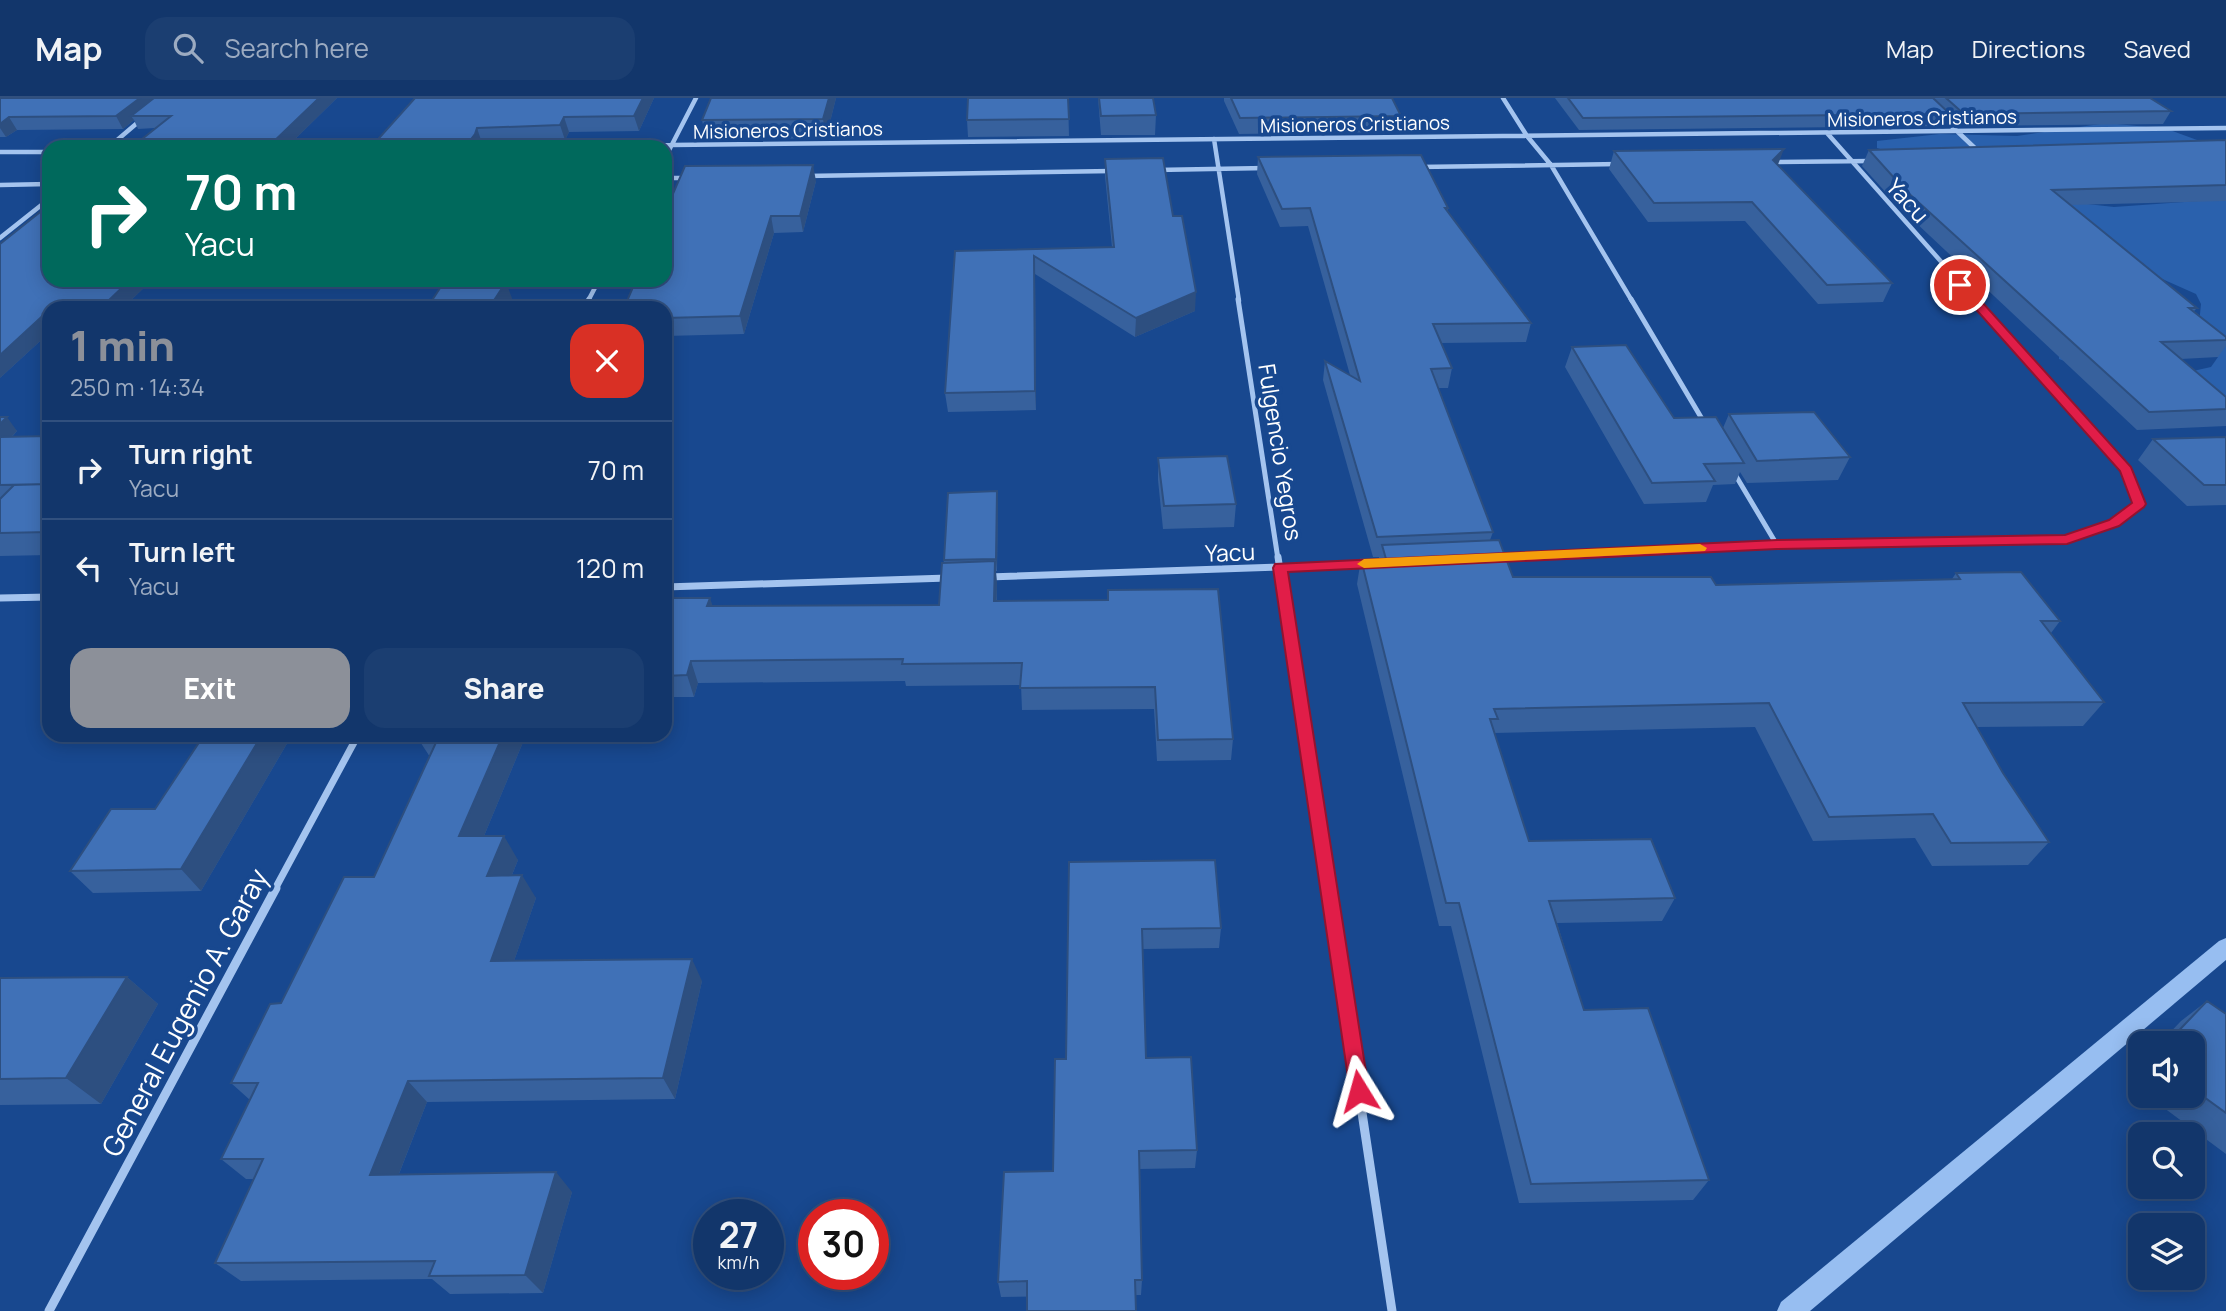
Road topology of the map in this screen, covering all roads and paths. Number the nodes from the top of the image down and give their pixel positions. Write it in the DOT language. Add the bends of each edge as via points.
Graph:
graph roads {
  1 [pos="696,98"];
  2 [pos="1503,98"];
  3 [pos="1930,106"];
  4 [pos="148,114"];
  5 [pos="2226,128"];
  6 [pos="1959,132"];
  7 [pos="1826,133"];
  8 [pos="1527,136"];
  9 [pos="1214,139"];
  10 [pos="117,140"];
  11 [pos="673,145"];
  12 [pos="0,152"];
  13 [pos="42,152"];
  14 [pos="1986,159"];
  15 [pos="1849,161"];
  16 [pos="1877,161"];
  17 [pos="1768,162"];
  18 [pos="1632,164"];
  19 [pos="1551,165"];
  20 [pos="1412,167"];
  21 [pos="1273,168"];
  22 [pos="1218,169"];
  23 [pos="1149,170"];
  24 [pos="1121,171"];
  25 [pos="803,176"];
  26 [pos="672,178"];
  27 [pos="693,178"];
  28 [pos="42,184"];
  29 [pos="0,185"];
  30 [pos="42,205"];
  31 [pos="0,239"];
  32 [pos="1706,426"];
  33 [pos="1727,462"];
  34 [pos="1777,545"];
  35 [pos="1487,558"];
  36 [pos="1376,563"];
  37 [pos="1280,568"];
  38 [pos="972,577"];
  39 [pos="958,578"];
  40 [pos="672,587"];
  41 [pos="42,597"];
  42 [pos="0,598"];
  43 [pos="354,742"];
  44 [pos="49,1311"];
  45 [pos="1392,1311"];
  1 -- 11 [label="street"];
  2 -- 8 [label="street"];
  3 -- 6 [label="street"];
  4 -- 10 [label="street"];
  5 -- 6 [label="street, Misioneros Cristianos"];
  6 -- 7 [label="street, Misioneros Cristianos"];
  6 -- 14 [label="street"];
  7 -- 8 [label="street, Misioneros Cristianos"];
  7 -- 15 [label="street, Yacu"];
  8 -- 9 [label="street, Misioneros Cristianos"];
  8 -- 19 [label="street"];
  9 -- 11 [label="street, Misioneros Cristianos"];
  9 -- 22 [label="street, Fulgencio Yegros"];
  12 -- 13 [label="street"];
  15 -- 16 [label="street, Misioneros Cristianos"];
  15 -- 17 [label="street, Misioneros Cristianos"];
  15 -- 34 [label="street, Yacu" via="2126,470 2140,504 2114,523 2067,539"];
  18 -- 19 [label="street, Misioneros Cristianos"];
  19 -- 20 [label="street, Misioneros Cristianos"];
  19 -- 32 [label="street"];
  21 -- 22 [label="street, Misioneros Cristianos"];
  22 -- 23 [label="street, Misioneros Cristianos"];
  22 -- 37 [label="street, Fulgencio Yegros"];
  24 -- 25 [label="street"];
  26 -- 27 [label="street"];
  28 -- 29 [label="street"];
  30 -- 31 [label="street"];
  33 -- 34 [label="street"];
  34 -- 35 [label="street, Yacu"];
  36 -- 37 [label="street, Yacu"];
  37 -- 38 [label="street, Yacu"];
  37 -- 45 [label="street, Fulgencio Yegros"];
  39 -- 40 [label="street"];
  41 -- 42 [label="street"];
  43 -- 44 [label="street, General Eugenio A. Garay"];
}
